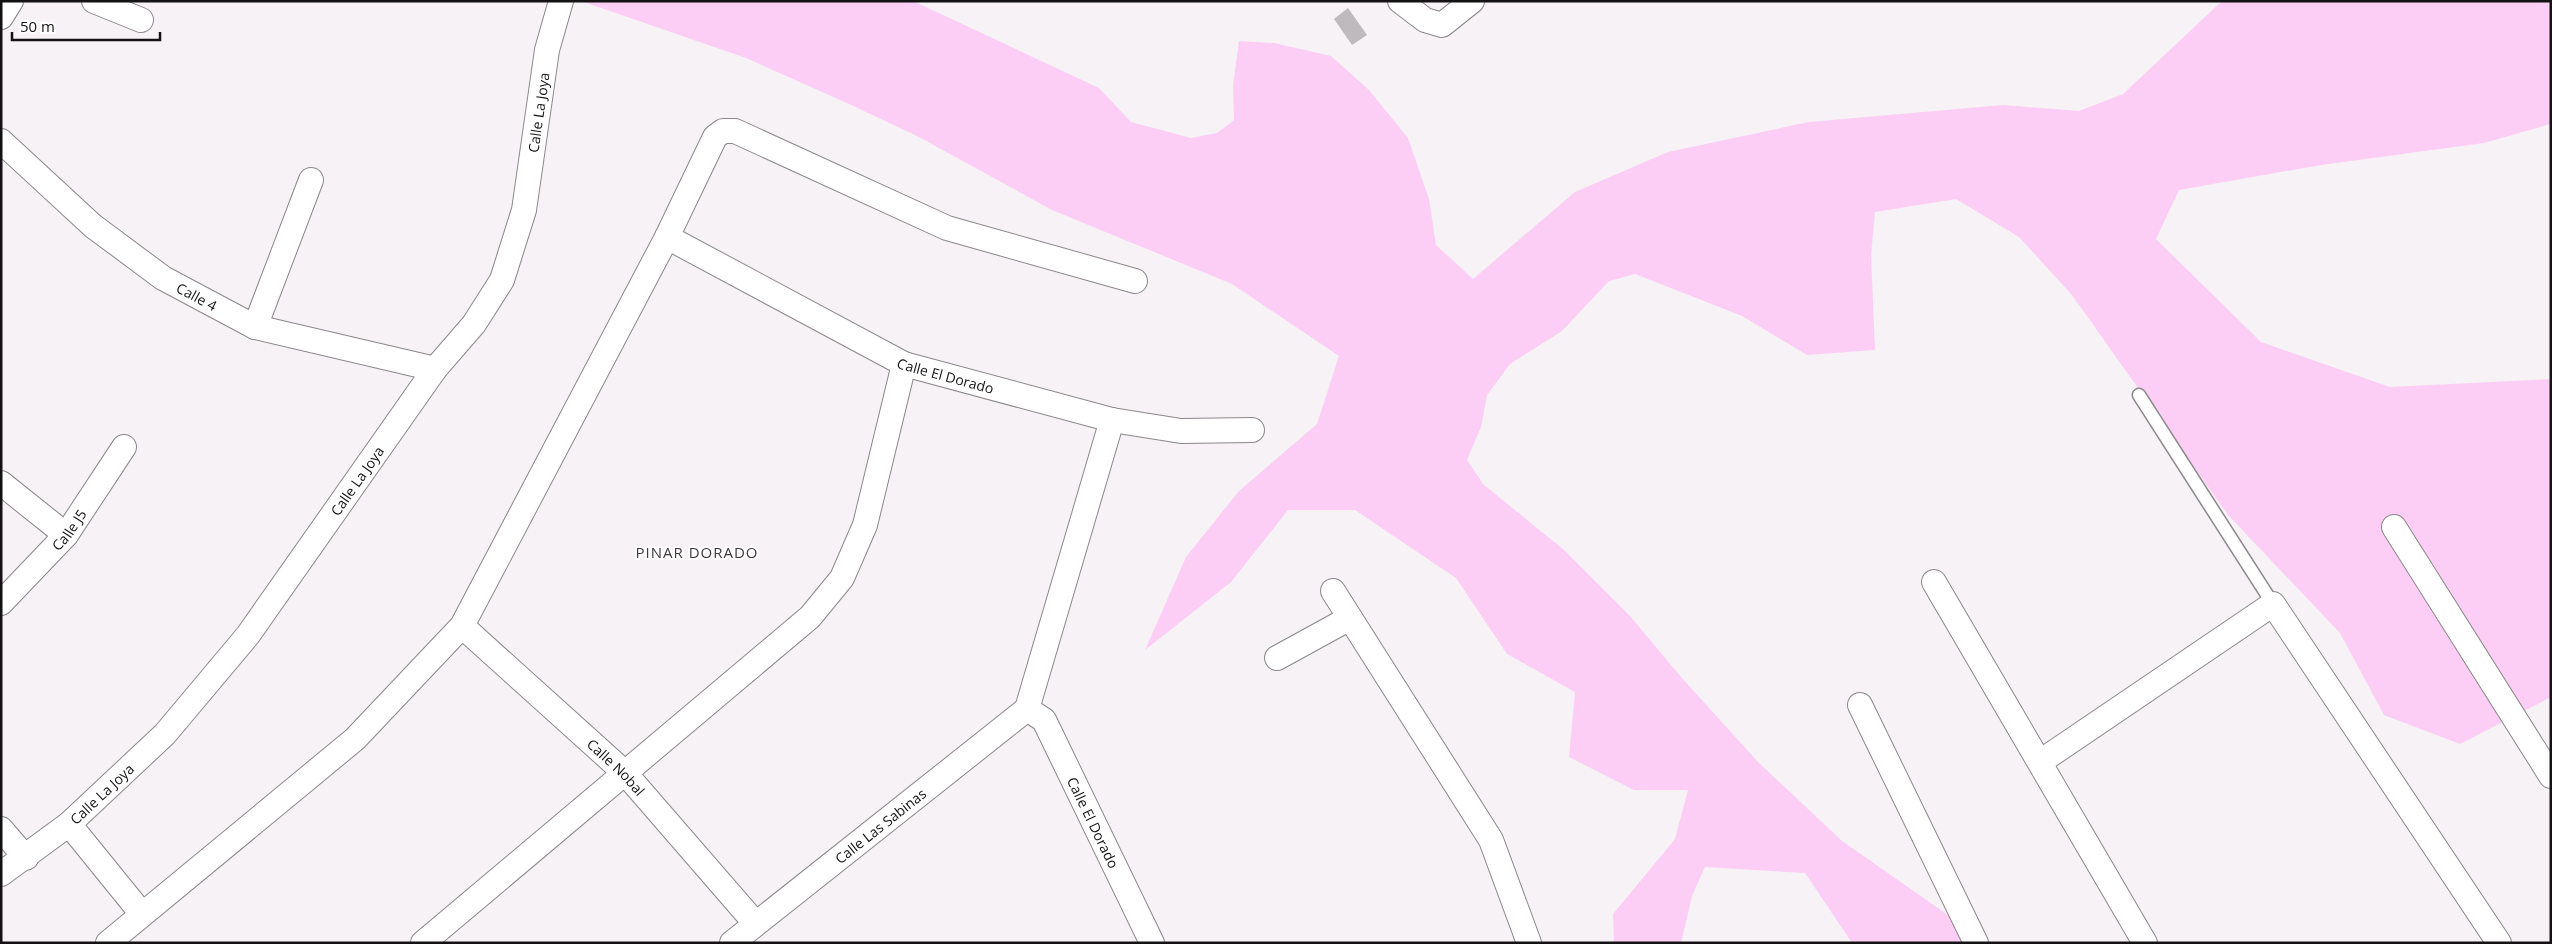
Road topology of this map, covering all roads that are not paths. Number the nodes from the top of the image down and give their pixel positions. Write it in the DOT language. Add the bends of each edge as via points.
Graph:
graph roads {
  1 [pos="11,1"];
  2 [pos="94,1"];
  3 [pos="562,1"];
  4 [pos="1400,1"];
  5 [pos="1472,1"];
  6 [pos="1,17"];
  7 [pos="141,20"];
  8 [pos="1,141"];
  9 [pos="311,180"];
  10 [pos="667,237"];
  11 [pos="1135,281"];
  12 [pos="255,327"];
  13 [pos="904,364"];
  14 [pos="435,369"];
  15 [pos="2139,395"];
  16 [pos="1112,420"];
  17 [pos="1252,430"];
  18 [pos="124,447"];
  19 [pos="1,483"];
  20 [pos="2394,527"];
  21 [pos="66,535"];
  22 [pos="1934,582"];
  23 [pos="1333,591"];
  24 [pos="1,603"];
  25 [pos="2273,604"];
  26 [pos="1350,618"];
  27 [pos="462,626"];
  28 [pos="1277,658"];
  29 [pos="1860,705"];
  30 [pos="1027,709"];
  31 [pos="2040,762"];
  32 [pos="625,772"];
  33 [pos="2551,776"];
  34 [pos="69,824"];
  35 [pos="1,829"];
  36 [pos="26,858"];
  37 [pos="1,874"];
  38 [pos="142,914"];
  39 [pos="755,923"];
  40 [pos="108,943"];
  41 [pos="423,943"];
  42 [pos="732,943"];
  43 [pos="1152,943"];
  44 [pos="1529,943"];
  45 [pos="1976,943"];
  46 [pos="2145,943"];
  47 [pos="2499,943"];
  1 -- 6 [label="street"];
  2 -- 7 [label="street"];
  3 -- 14 [label="street, Calle La Joya" via="547,50 524,210 502,280 474,324"];
  4 -- 5 [label="street" via="1425,20 1442,25"];
  8 -- 12 [label="street, Calle 4" via="93,226 163,278"];
  9 -- 12 [label="street"];
  10 -- 11 [label="street" via="715,136 735,130 947,228"];
  10 -- 13 [label="street, Calle El Dorado"];
  10 -- 27 [label="street"];
  12 -- 14 [label="street, Calle 4"];
  13 -- 16 [label="street, Calle El Dorado"];
  13 -- 32 [label="street" via="865,524 842,578 810,617"];
  14 -- 34 [label="street, Calle La Joya" via="248,635 165,734"];
  15 -- 25 [label="lane"];
  16 -- 17 [label="street, Calle El Dorado" via="1181,431"];
  16 -- 30 [label="street"];
  18 -- 21 [label="street, Calle J5"];
  19 -- 21 [label="street"];
  20 -- 33 [label="street"];
  21 -- 24 [label="street, Calle J5"];
  22 -- 31 [label="street"];
  23 -- 26 [label="street"];
  25 -- 31 [label="street"];
  25 -- 47 [label="street"];
  26 -- 28 [label="street"];
  26 -- 44 [label="street" via="1491,840"];
  27 -- 32 [label="street, Calle Nobal"];
  27 -- 38 [label="street" via="355,739"];
  29 -- 45 [label="street"];
  30 -- 39 [label="street, Calle Las Sabinas"];
  30 -- 43 [label="street, Calle El Dorado" via="1044,720"];
  31 -- 46 [label="street"];
  32 -- 39 [label="street, Calle Nobal"];
  32 -- 41 [label="street"];
  34 -- 36 [label="street, Calle La Joya"];
  34 -- 38 [label="street"];
  35 -- 36 [label="street"];
  36 -- 37 [label="street, Calle La Joya"];
  38 -- 40 [label="street"];
  39 -- 42 [label="street, Calle Las Sabinas"];
}
